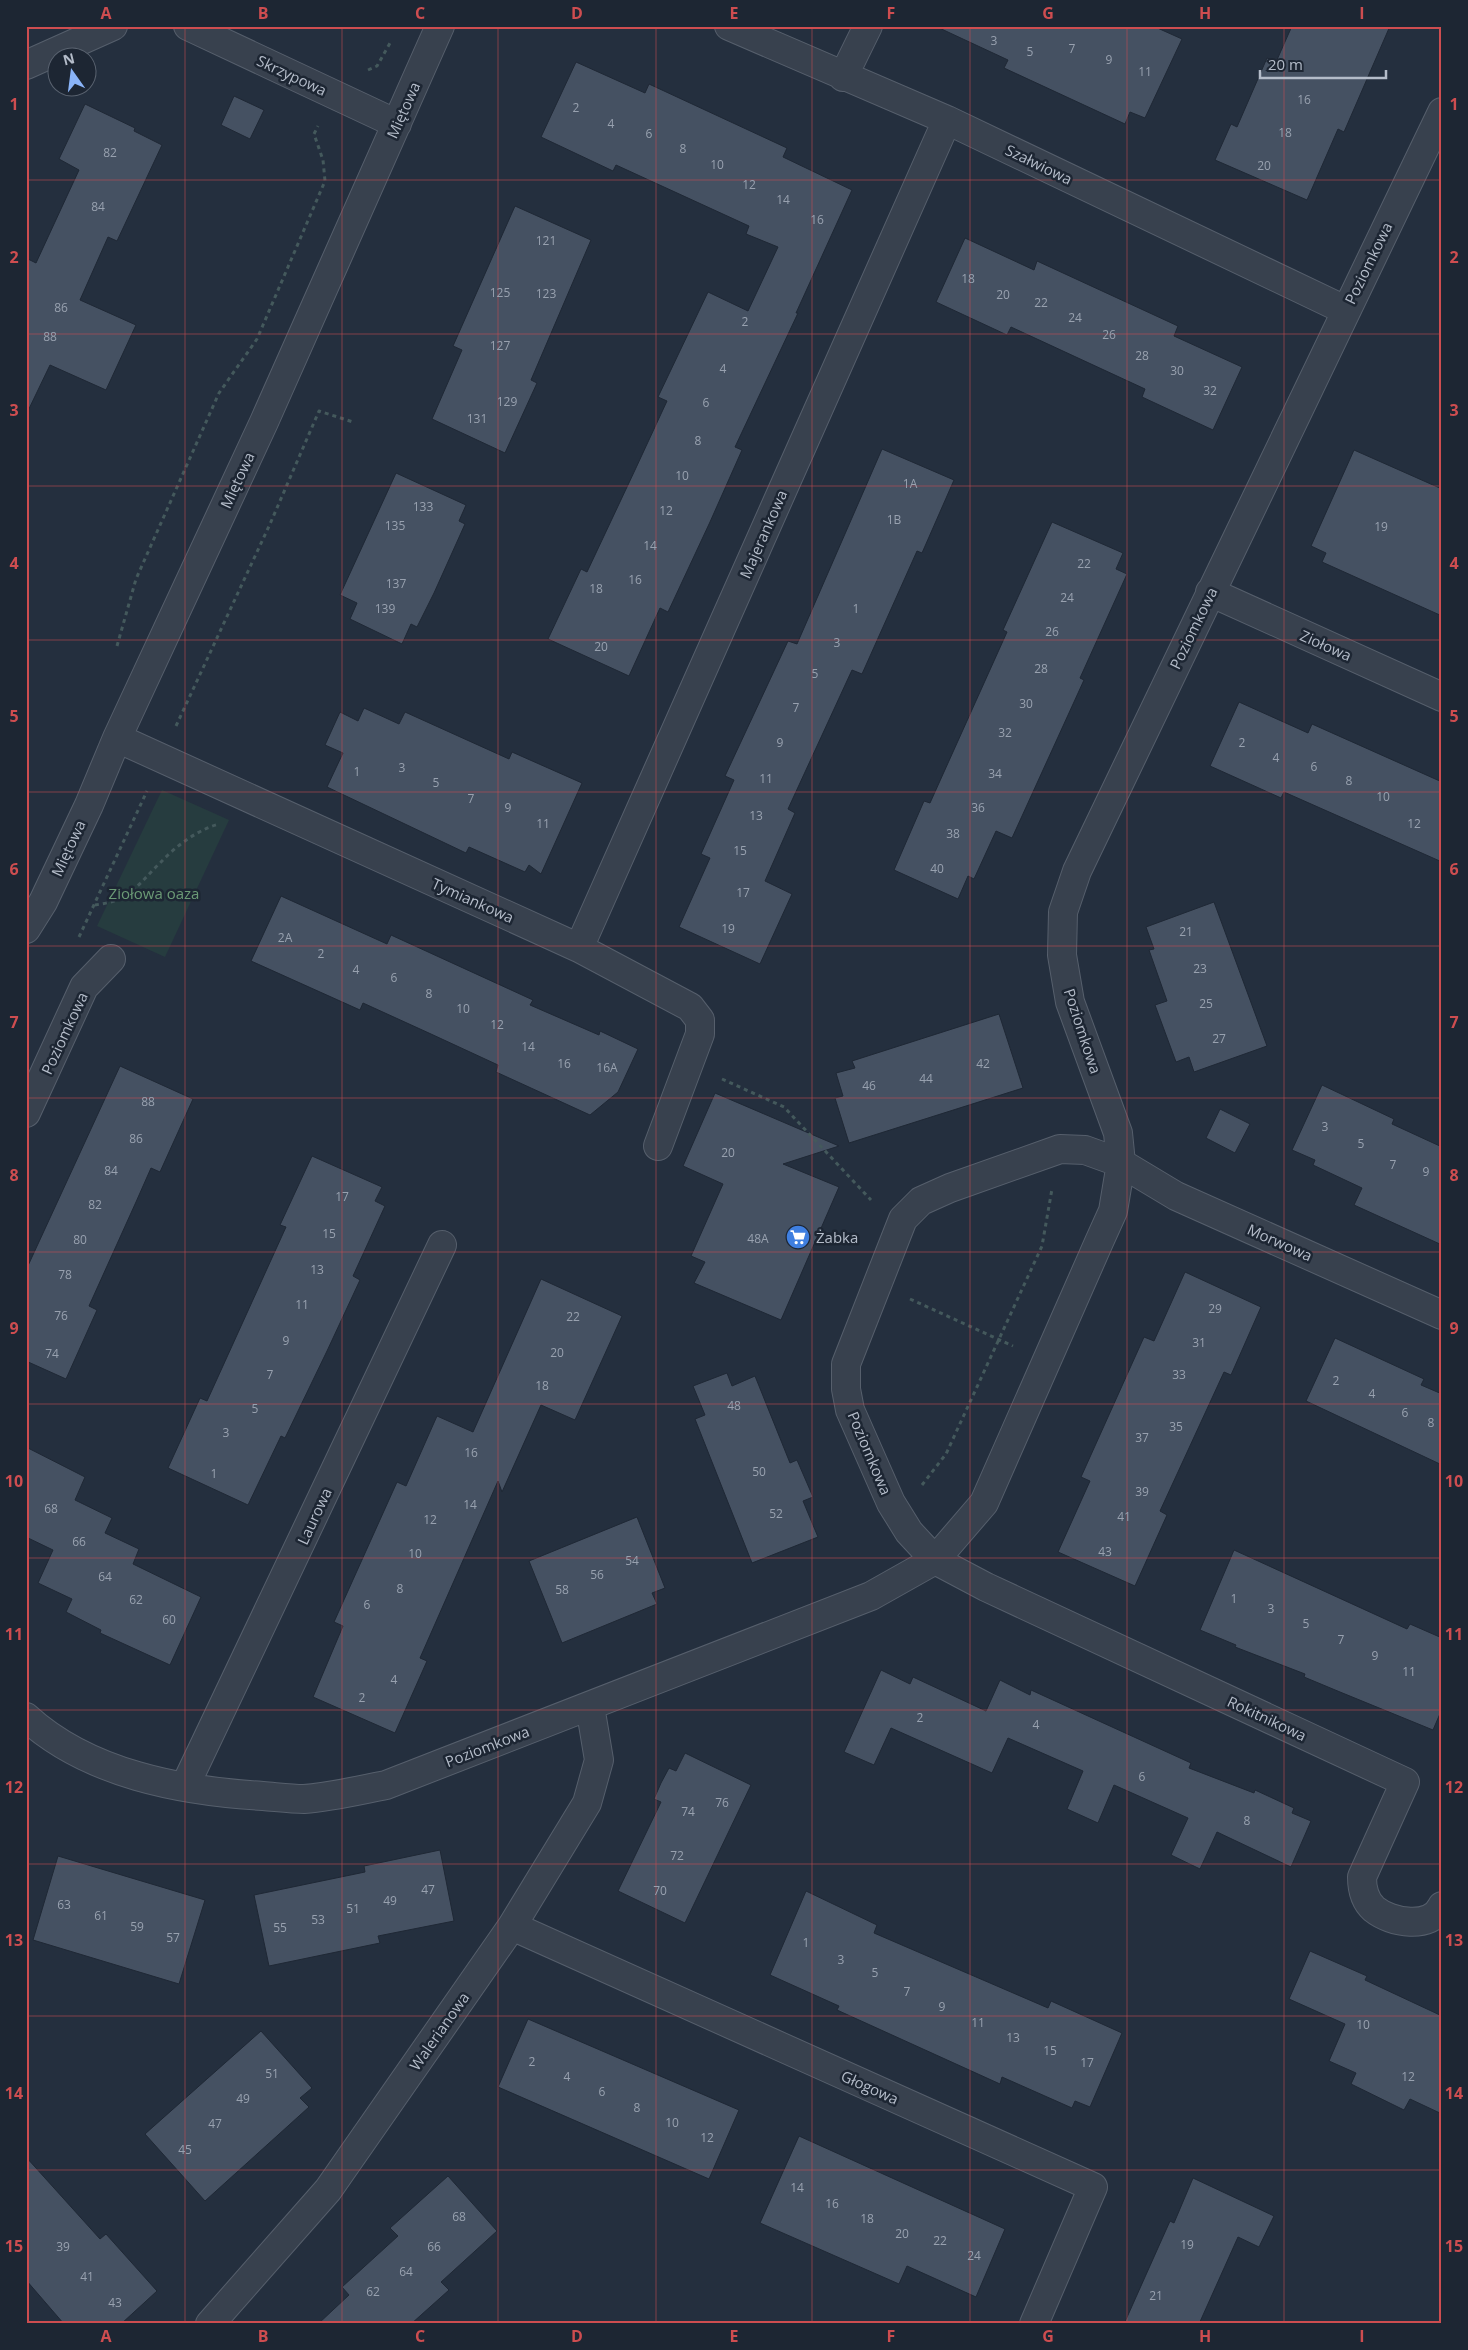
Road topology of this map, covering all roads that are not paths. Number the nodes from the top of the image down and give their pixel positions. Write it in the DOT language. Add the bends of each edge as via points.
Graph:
graph roads {
  1 [pos="113,26"];
  2 [pos="188,26"];
  3 [pos="440,26"];
  4 [pos="729,26"];
  5 [pos="868,26"];
  6 [pos="26,65"];
  7 [pos="843,77"];
  8 [pos="1442,112"];
  9 [pos="947,120"];
  10 [pos="397,124"];
  11 [pos="1345,310"];
  12 [pos="1210,592"];
  13 [pos="1442,697"];
  14 [pos="117,738"];
  15 [pos="26,929"];
  16 [pos="579,948"];
  17 [pos="111,959"];
  18 [pos="26,1113"];
  19 [pos="658,1146"];
  20 [pos="1121,1163"];
  21 [pos="442,1245"];
  22 [pos="1442,1314"];
  23 [pos="935,1560"];
  24 [pos="590,1706"];
  25 [pos="26,1717"];
  26 [pos="185,1786"];
  27 [pos="1442,1906"];
  28 [pos="512,1926"];
  29 [pos="210,2324"];
  30 [pos="1034,2324"];
  1 -- 6 [label="street"];
  2 -- 10 [label="street, Skrzypowa"];
  3 -- 10 [label="street, Miętowa"];
  4 -- 7 [label="street, Szałwiowa"];
  5 -- 7 [label="street"];
  7 -- 9 [label="street, Szałwiowa"];
  8 -- 11 [label="street, Poziomkowa"];
  9 -- 11 [label="street, Szałwiowa"];
  9 -- 16 [label="street, Majerankowa"];
  10 -- 14 [label="street, Miętowa" via="264,422"];
  11 -- 12 [label="street, Poziomkowa"];
  12 -- 13 [label="street, Ziołowa"];
  12 -- 20 [label="street, Poziomkowa" via="1077,871 1063,912 1062,955 1070,1002 1118,1134"];
  14 -- 15 [label="street, Miętowa" via="89,805"];
  14 -- 16 [label="street, Tymiankowa"];
  16 -- 19 [label="street, Tymiankowa" via="690,1007 700,1020 700,1034"];
  17 -- 18 [label="street, Poziomkowa" via="84,987"];
  20 -- 22 [label="street, Morwowa" via="1176,1196"];
  20 -- 23 [label="street, Poziomkowa" via="1113,1211 984,1503"];
  20 -- 23 [label="street, Poziomkowa" via="1085,1150 1060,1150 950,1188 921,1201 903,1219 846,1364 846,1389 850,1410 891,1503 909,1532"];
  21 -- 26 [label="street, Laurowa"];
  23 -- 24 [label="street, Poziomkowa" via="872,1596"];
  23 -- 27 [label="street, Rokitnikowa" via="995,1592 1405,1782 1362,1877 1362,1888 1374,1909 1403,1921 1419,1922"];
  24 -- 26 [label="street, Poziomkowa" via="386,1785 304,1799"];
  24 -- 28 [label="street, Walerianowa" via="599,1760 587,1803"];
  25 -- 26 [label="street, Poziomkowa" via="80,1754 130,1774"];
  28 -- 29 [label="street, Walerianowa" via="328,2190"];
  28 -- 30 [label="street, Głogowa" via="1093,2188"];
}
